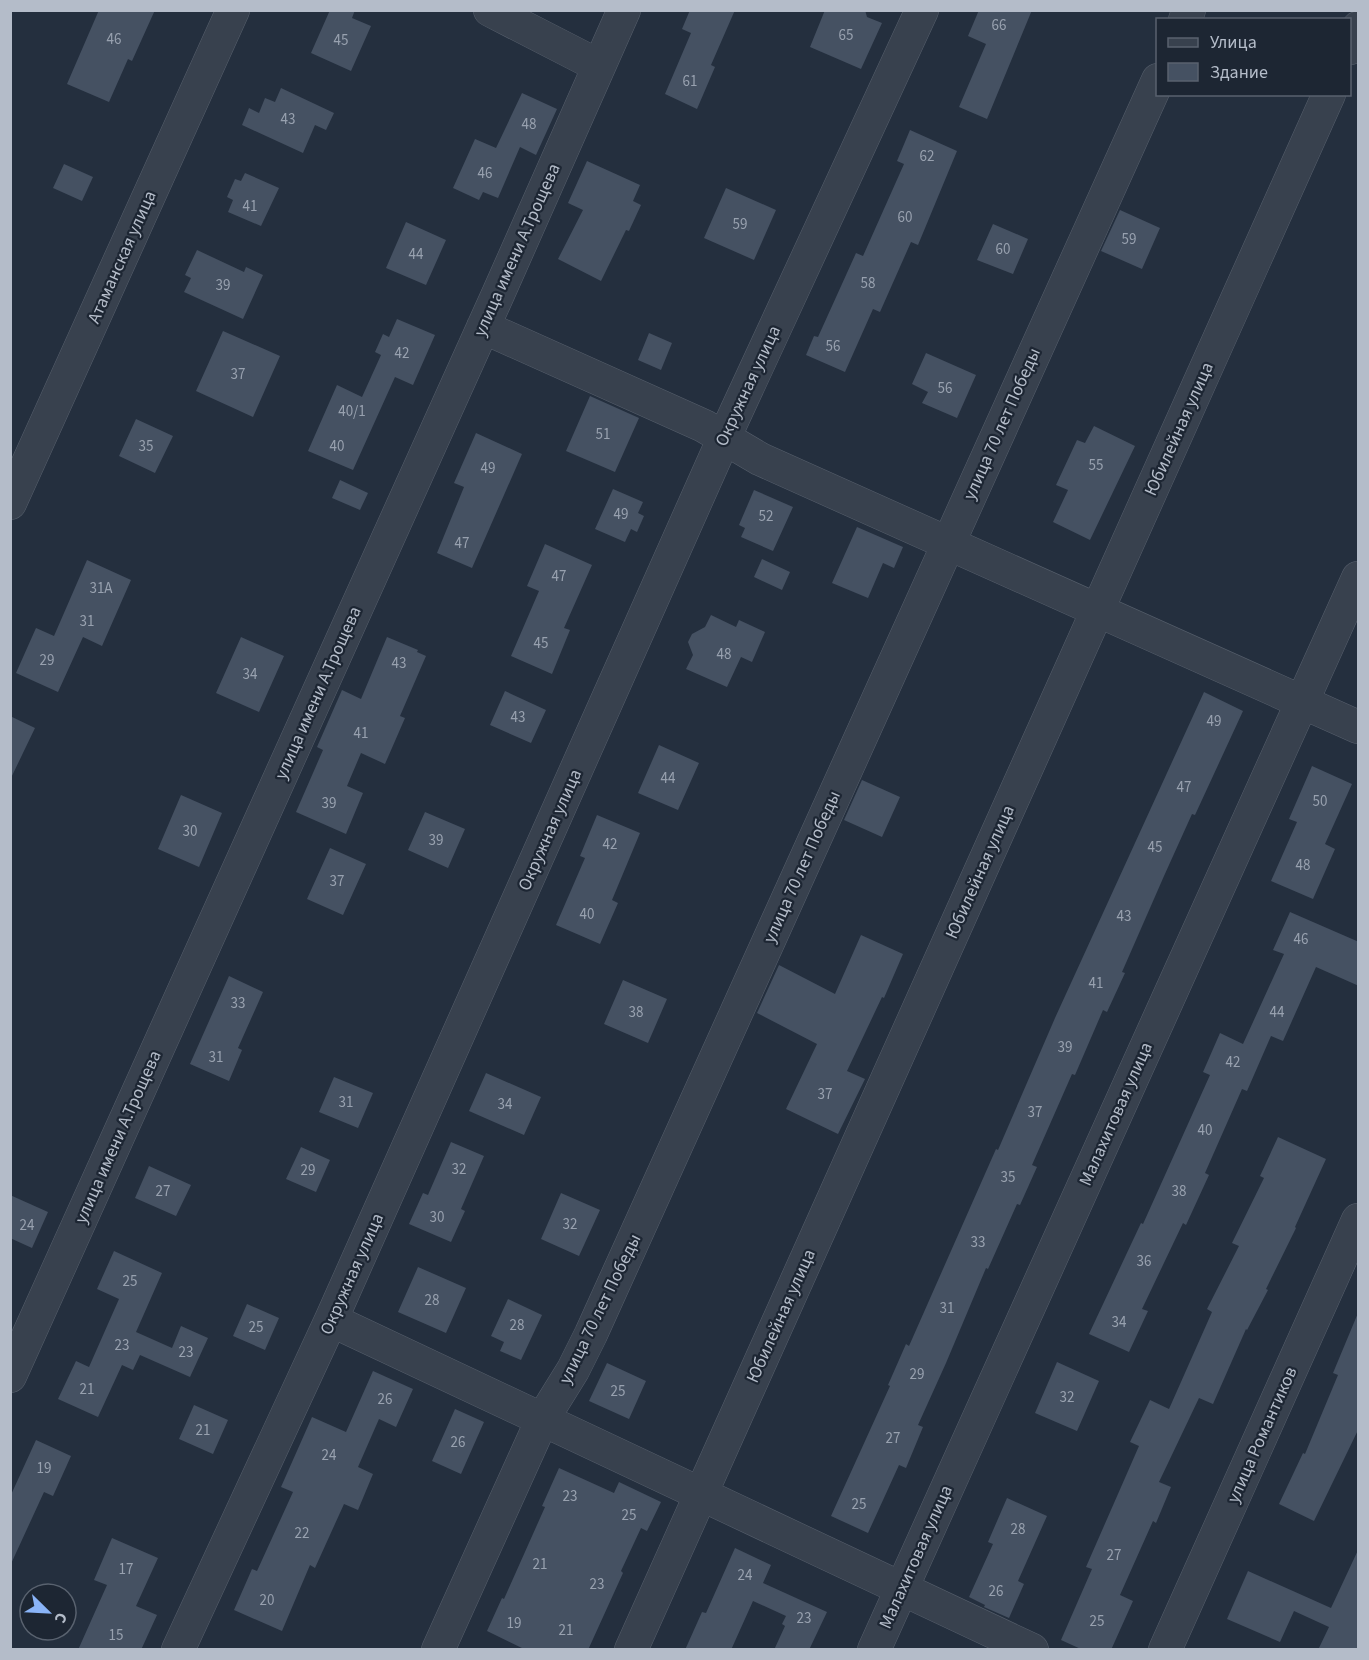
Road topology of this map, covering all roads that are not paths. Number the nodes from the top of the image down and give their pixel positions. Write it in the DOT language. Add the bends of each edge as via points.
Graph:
graph roads {
  1 [pos="233,10"];
  2 [pos="490,10"];
  3 [pos="624,10"];
  4 [pos="922,10"];
  5 [pos="1359,28"];
  6 [pos="1351,46"];
  7 [pos="599,66"];
  8 [pos="1156,84"];
  9 [pos="1328,96"];
  10 [pos="483,327"];
  11 [pos="724,438"];
  12 [pos="10,503"];
  13 [pos="948,543"];
  14 [pos="1359,578"];
  15 [pos="1098,610"];
  16 [pos="1303,702"];
  17 [pos="1359,727"];
  18 [pos="1359,1220"];
  19 [pos="332,1320"];
  20 [pos="10,1376"];
  21 [pos="542,1420"];
  22 [pos="702,1494"];
  23 [pos="902,1588"];
  24 [pos="178,1650"];
  25 [pos="438,1650"];
  26 [pos="631,1650"];
  27 [pos="874,1650"];
  28 [pos="1032,1650"];
  29 [pos="1165,1650"];
  1 -- 12 [label="street, Атаманская улица"];
  2 -- 7 [label="street"];
  3 -- 7 [label="street, улица имени А.Трощева"];
  4 -- 11 [label="street, Окружная улица"];
  5 -- 6 [label="street"];
  7 -- 10 [label="street, улица имени А.Трощева"];
  8 -- 13 [label="street, улица 70 лет Победы"];
  9 -- 15 [label="street, Юбилейная улица"];
  10 -- 11 [label="street"];
  10 -- 20 [label="street, улица имени А.Трощева"];
  11 -- 13 [label="street" via="760,459"];
  11 -- 19 [label="street, Окружная улица"];
  13 -- 15 [label="street"];
  13 -- 21 [label="street, улица 70 лет Победы" via="591,1334"];
  14 -- 16 [label="street, Малахитовая улица"];
  15 -- 16 [label="street"];
  15 -- 22 [label="street, Юбилейная улица"];
  16 -- 17 [label="street"];
  16 -- 23 [label="street, Малахитовая улица"];
  18 -- 29 [label="street, улица Романтиков"];
  19 -- 21 [label="street"];
  19 -- 24 [label="street, Окружная улица"];
  21 -- 22 [label="street"];
  21 -- 25 [label="street, улица 70 лет Победы"];
  22 -- 23 [label="street"];
  22 -- 26 [label="street, Юбилейная улица"];
  23 -- 27 [label="street, Малахитовая улица"];
  23 -- 28 [label="street"];
}
